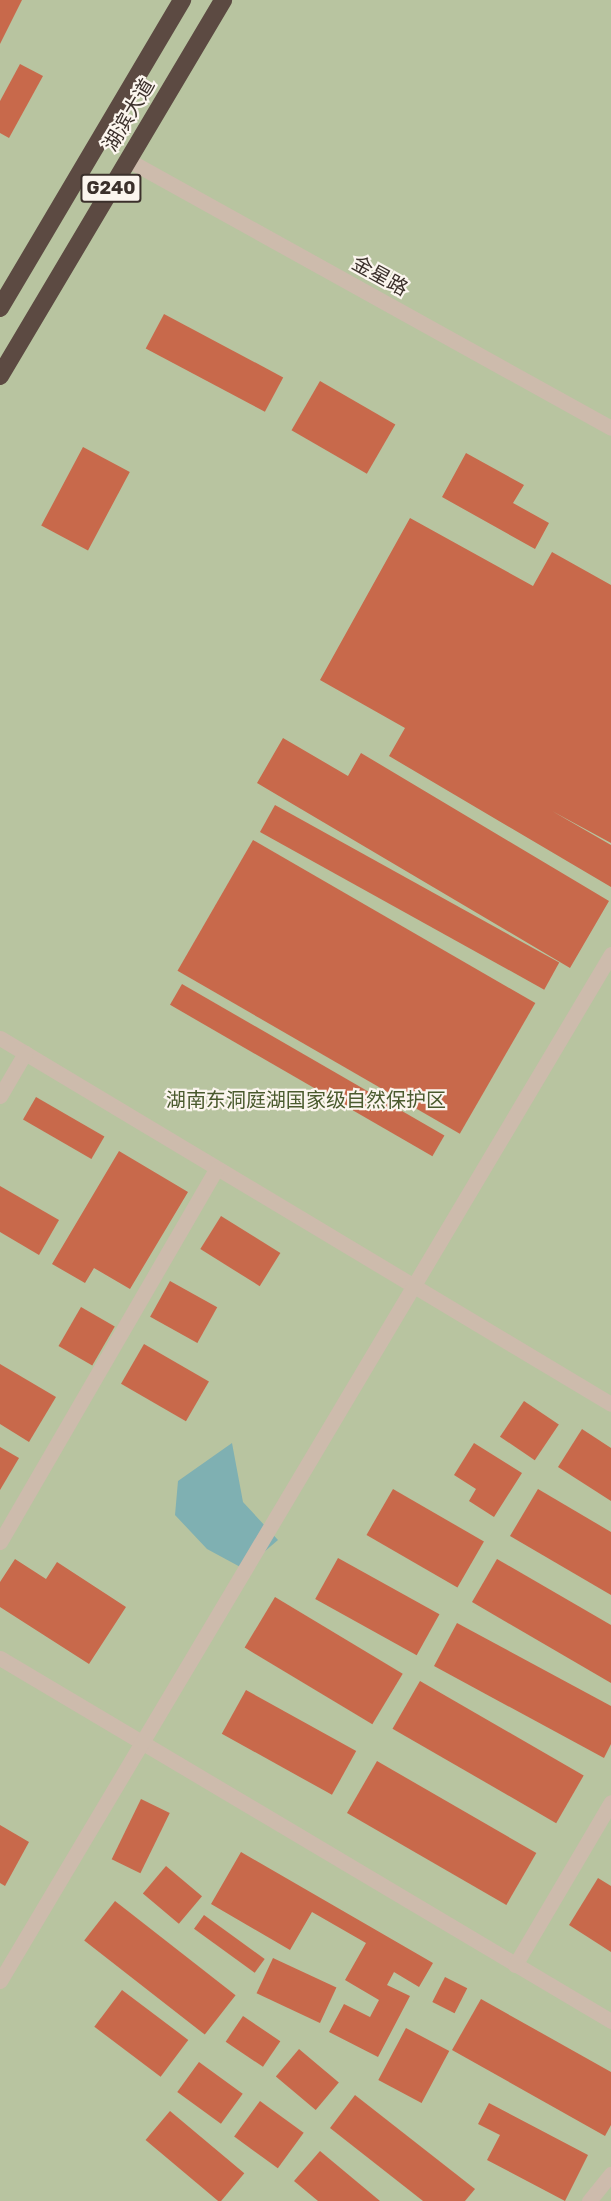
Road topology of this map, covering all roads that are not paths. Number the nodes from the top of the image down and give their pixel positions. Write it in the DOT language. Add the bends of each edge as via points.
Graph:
graph roads {
  1 [pos="182,0"];
  2 [pos="223,0"];
  3 [pos="128,160"];
  4 [pos="0,308"];
  5 [pos="0,376"];
  6 [pos="611,428"];
  7 [pos="611,954"];
  8 [pos="0,1038"];
  9 [pos="25,1053"];
  10 [pos="0,1096"];
  11 [pos="217,1168"];
  12 [pos="414,1285"];
  13 [pos="611,1404"];
  14 [pos="0,1542"];
  15 [pos="0,1658"];
  16 [pos="141,1744"];
  17 [pos="611,1802"];
  18 [pos="515,1965"];
  19 [pos="0,1981"];
  20 [pos="611,2021"];
  21 [pos="611,2174"];
  22 [pos="589,2201"];
  1 -- 4 [label="highway, 湖滨大道 / G240"];
  2 -- 3 [label="highway, 湖滨大道 / G240"];
  3 -- 5 [label="highway, 湖滨大道 / G240"];
  3 -- 6 [label="street, 金星路"];
  7 -- 12 [label="street"];
  8 -- 9 [label="street"];
  9 -- 10 [label="street"];
  9 -- 11 [label="street"];
  11 -- 12 [label="street"];
  11 -- 14 [label="street"];
  12 -- 13 [label="street"];
  12 -- 16 [label="street"];
  15 -- 16 [label="street"];
  16 -- 18 [label="street"];
  16 -- 19 [label="street"];
  17 -- 18 [label="street"];
  18 -- 20 [label="street"];
  21 -- 22 [label="street"];
}
